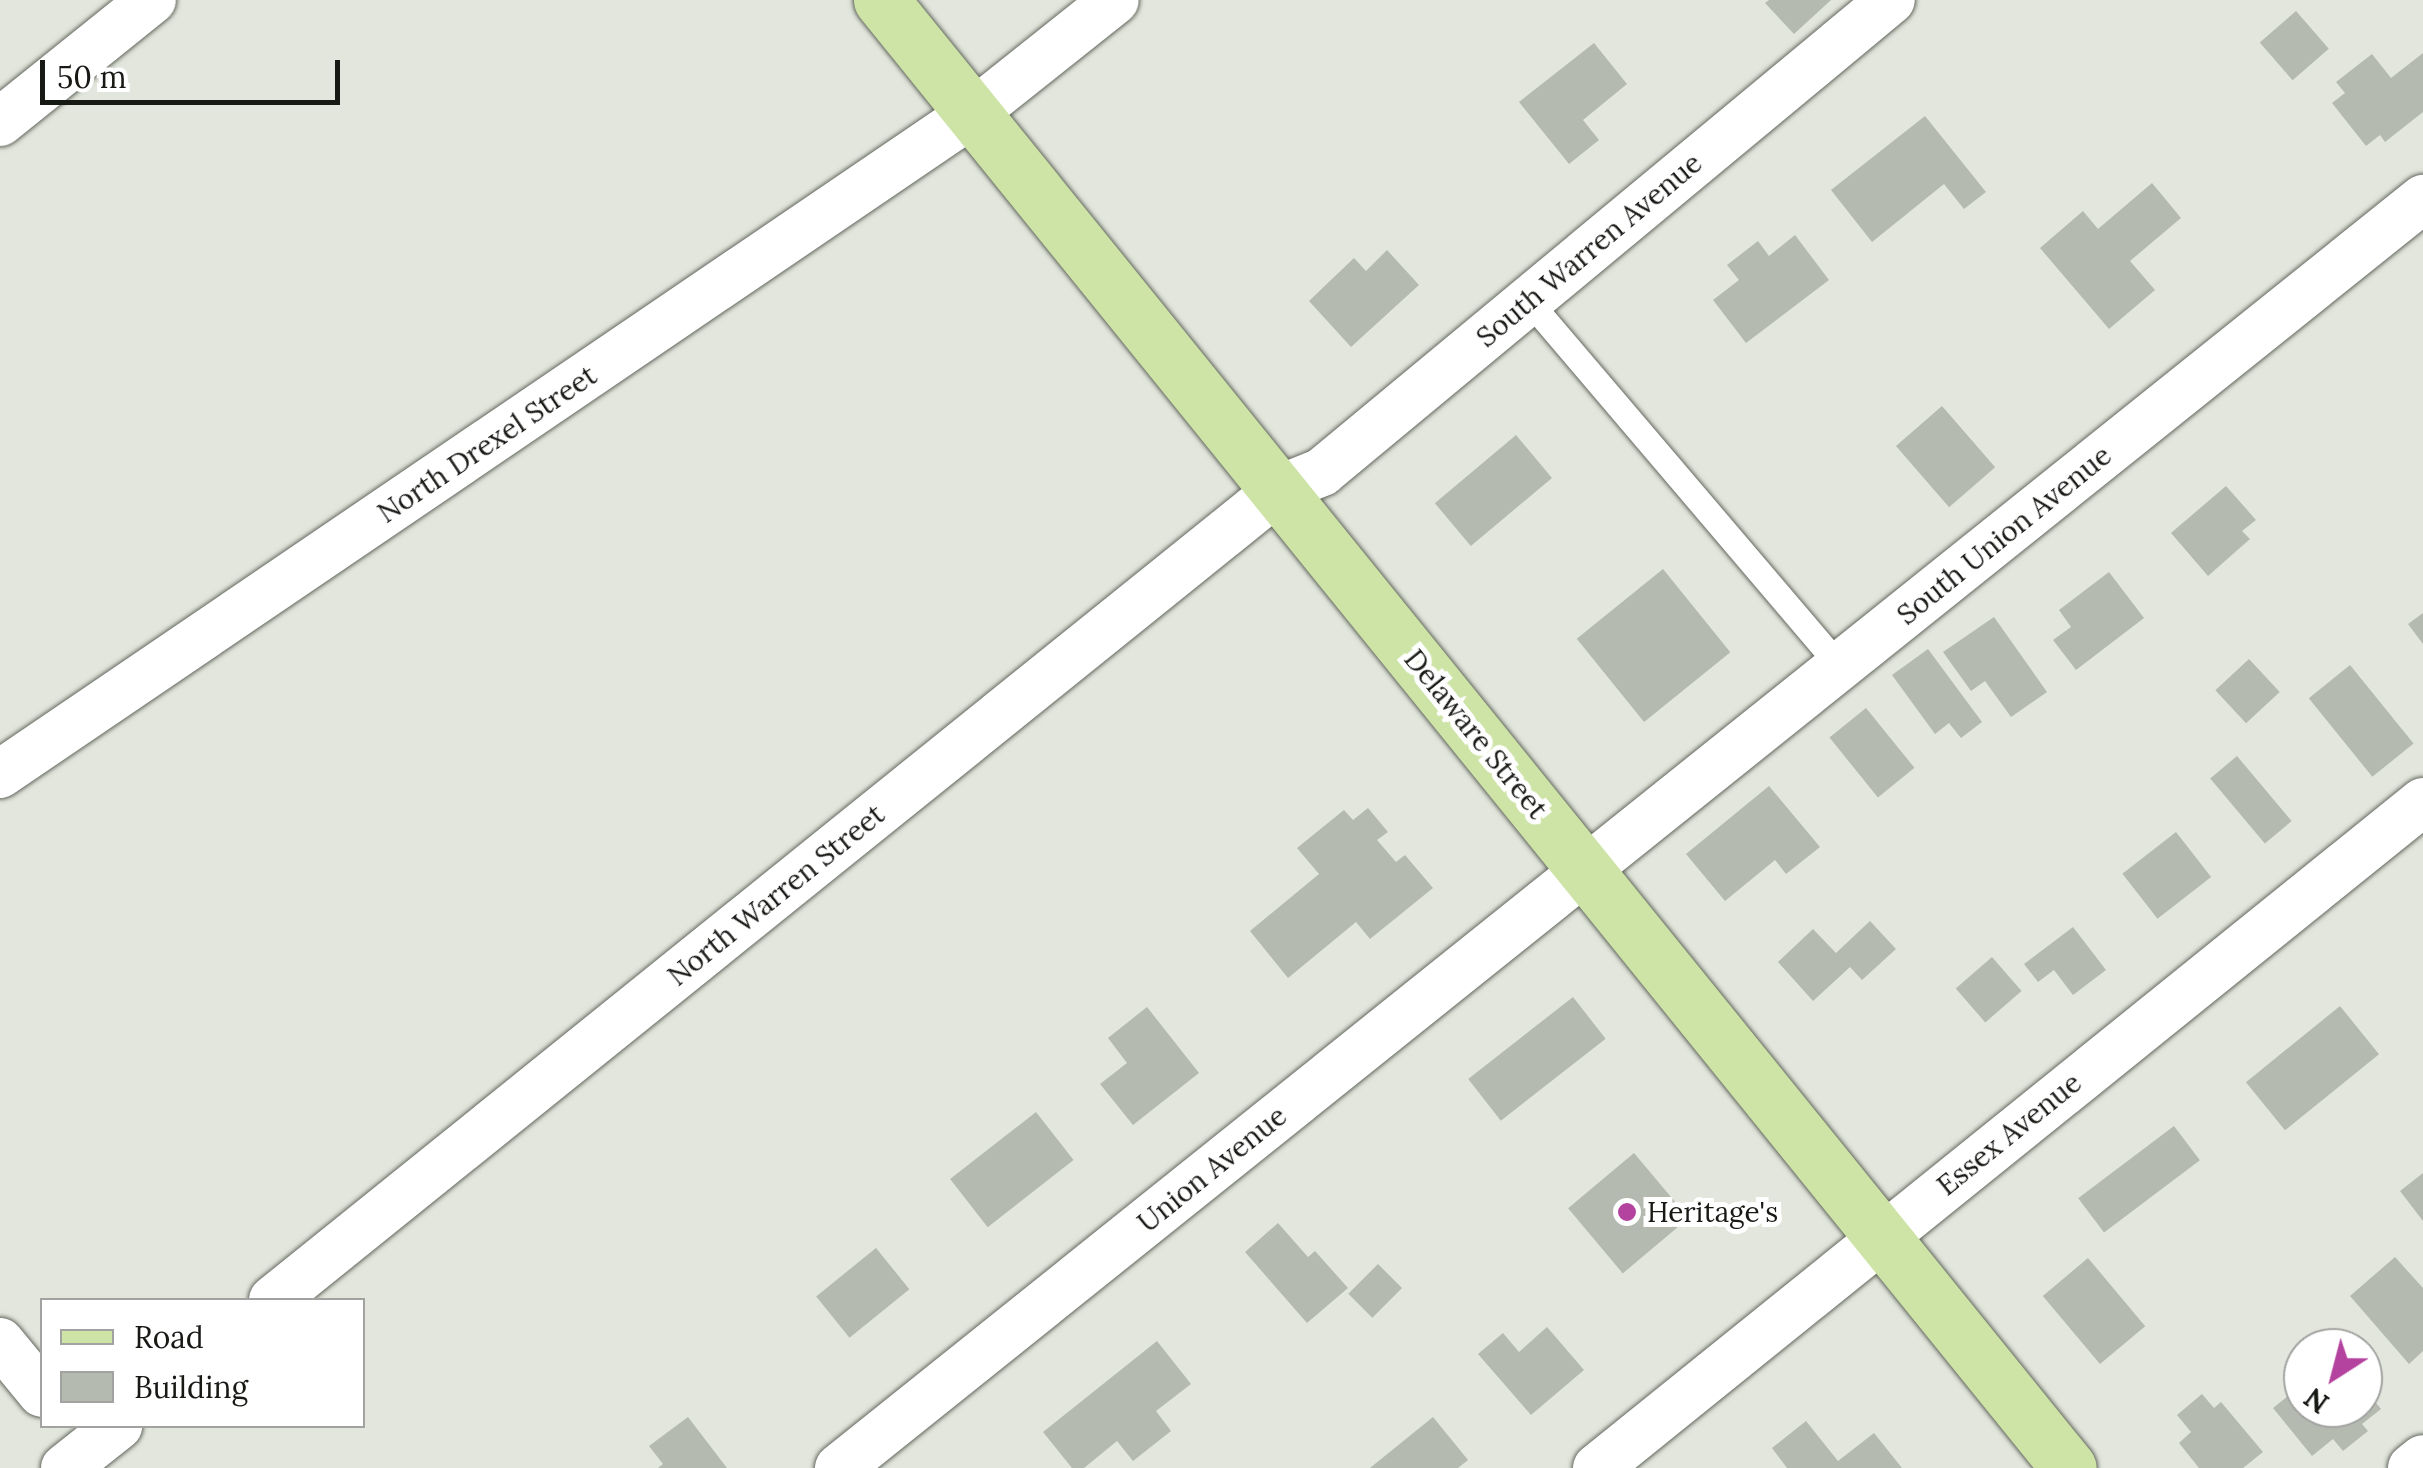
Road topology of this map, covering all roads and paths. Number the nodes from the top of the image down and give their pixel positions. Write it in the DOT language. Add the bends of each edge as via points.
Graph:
graph roads {
  1 [pos="152,0"];
  2 [pos="882,0"];
  3 [pos="1114,0"];
  4 [pos="1891,0"];
  5 [pos="973,113"];
  6 [pos="0,122"];
  7 [pos="2423,200"];
  8 [pos="1528,300"];
  9 [pos="1280,489"];
  10 [pos="1840,666"];
  11 [pos="0,774"];
  12 [pos="2423,802"];
  13 [pos="1585,870"];
  14 [pos="1882,1236"];
  15 [pos="275,1298"];
  16 [pos="0,1342"];
  17 [pos="40,1391"];
  18 [pos="2423,1459"];
  19 [pos="838,1468"];
  20 [pos="1597,1468"];
  21 [pos="2070,1468"];
  22 [pos="2412,1468"];
  1 -- 6 [label="street"];
  2 -- 5 [label="main road, Delaware Street"];
  3 -- 5 [label="street, North Drexel Street"];
  4 -- 8 [label="street, South Warren Avenue"];
  5 -- 9 [label="main road, Delaware Street"];
  5 -- 11 [label="street, North Drexel Street"];
  7 -- 10 [label="street, South Union Avenue"];
  8 -- 9 [label="street, South Warren Avenue" via="1322,472"];
  8 -- 10 [label="lane"];
  9 -- 13 [label="main road, Delaware Street"];
  9 -- 15 [label="street, North Warren Street"];
  10 -- 13 [label="street, South Union Avenue"];
  12 -- 14 [label="street, Essex Avenue"];
  13 -- 14 [label="main road, Delaware Street"];
  13 -- 19 [label="street, Union Avenue"];
  14 -- 20 [label="street, Essex Avenue"];
  14 -- 21 [label="main road, Delaware Street"];
  16 -- 17 [label="street"];
  18 -- 22 [label="street"];
}
